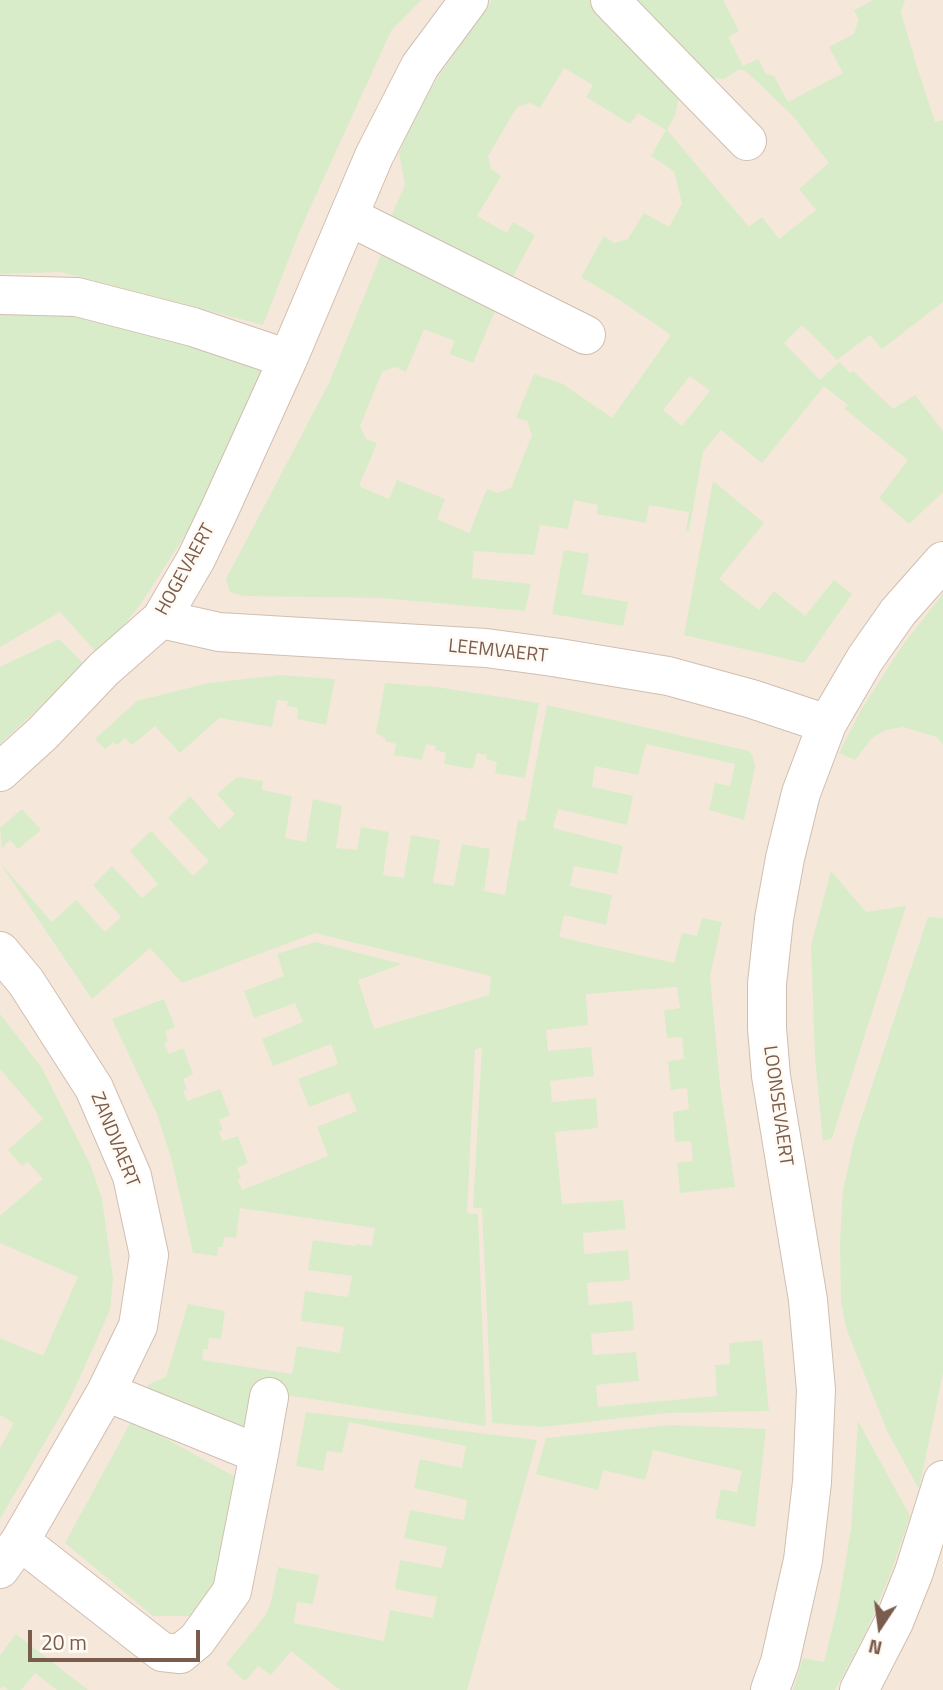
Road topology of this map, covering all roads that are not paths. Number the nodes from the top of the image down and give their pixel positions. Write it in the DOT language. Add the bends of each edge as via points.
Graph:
graph roads {
  1 [pos="469,0"];
  2 [pos="610,0"];
  3 [pos="747,141"];
  4 [pos="349,217"];
  5 [pos="0,295"];
  6 [pos="586,335"];
  7 [pos="288,359"];
  8 [pos="943,561"];
  9 [pos="162,619"];
  10 [pos="827,724"];
  11 [pos="0,772"];
  12 [pos="0,951"];
  13 [pos="106,1392"];
  14 [pos="269,1397"];
  15 [pos="259,1454"];
  16 [pos="943,1480"];
  17 [pos="10,1555"];
  18 [pos="770,1690"];
  19 [pos="859,1690"];
  1 -- 4 [label="street, HOGEVAERT" via="420,66"];
  2 -- 3 [label="street"];
  4 -- 6 [label="street"];
  4 -- 7 [label="street, HOGEVAERT"];
  5 -- 7 [label="street" via="78,297 193,327"];
  7 -- 9 [label="street, HOGEVAERT" via="196,559"];
  8 -- 10 [label="street, LOONSEVAERT" via="898,612"];
  9 -- 10 [label="street, LEEMVAERT" via="219,632 486,648 553,657 668,676"];
  9 -- 11 [label="street, HOGEVAERT"];
  10 -- 18 [label="street, LOONSEVAERT" via="801,793 785,858 767,984 771,1076 817,1390 803,1560"];
  12 -- 13 [label="street, ZANDVAERT" via="26,982 94,1088 132,1176 149,1255 138,1326"];
  13 -- 15 [label="street"];
  13 -- 17 [label="street, ZANDVAERT"];
  14 -- 15 [label="street, ZANDVAERT"];
  15 -- 17 [label="street, ZANDVAERT" via="232,1591 197,1640 180,1654 162,1652"];
  16 -- 19 [label="street" via="914,1572"];
}
